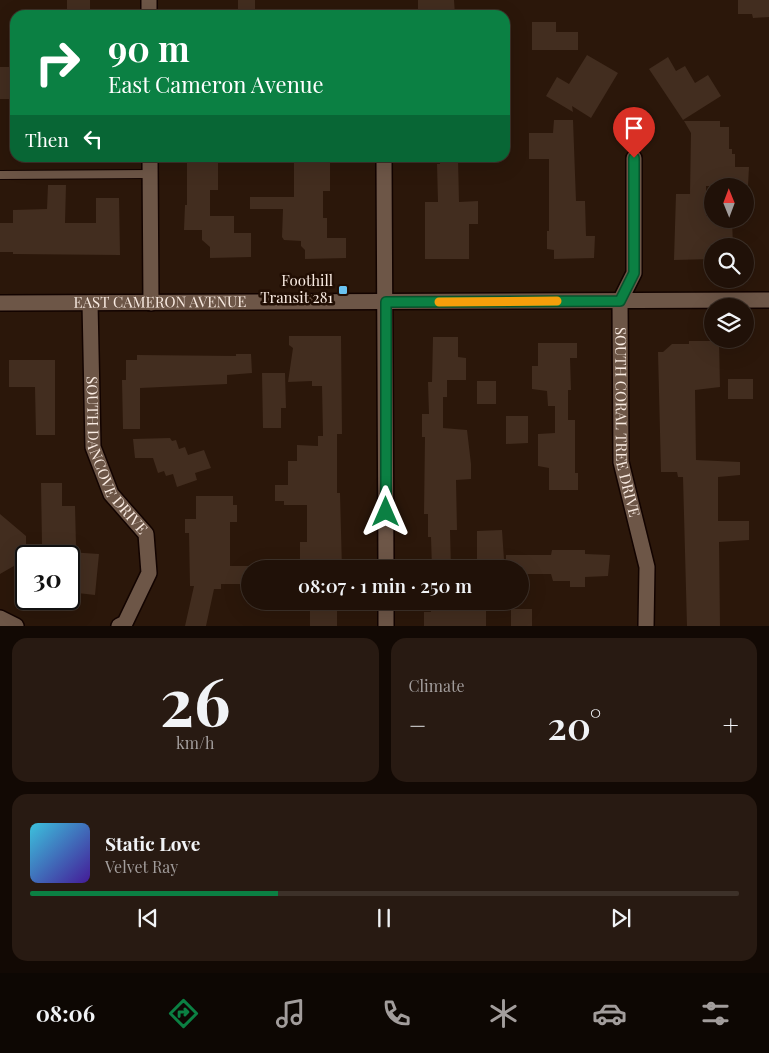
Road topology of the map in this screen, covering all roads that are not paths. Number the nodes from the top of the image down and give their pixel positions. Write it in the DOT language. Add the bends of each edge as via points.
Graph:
graph roads {
  1 [pos="634,158"];
  2 [pos="150,162"];
  3 [pos="384,162"];
  4 [pos="150,174"];
  5 [pos="0,175"];
  6 [pos="769,300"];
  7 [pos="620,301"];
  8 [pos="386,302"];
  9 [pos="0,303"];
  10 [pos="90,303"];
  11 [pos="151,303"];
  12 [pos="386,560"];
  13 [pos="386,610"];
  14 [pos="0,618"];
  15 [pos="16,626"];
  16 [pos="119,626"];
  17 [pos="386,626"];
  18 [pos="646,626"];
  1 -- 7 [label="street, SOUTH CORAL TREE DRIVE" via="634,273"];
  2 -- 4 [label="street"];
  3 -- 8 [label="street"];
  4 -- 5 [label="lane"];
  4 -- 11 [label="street"];
  6 -- 7 [label="street, EAST CAMERON AVENUE"];
  7 -- 8 [label="street, EAST CAMERON AVENUE"];
  7 -- 18 [label="street, SOUTH CORAL TREE DRIVE" via="621,462 647,568"];
  8 -- 11 [label="street, EAST CAMERON AVENUE"];
  8 -- 12 [label="street"];
  9 -- 10 [label="street, EAST CAMERON AVENUE"];
  10 -- 11 [label="street, EAST CAMERON AVENUE"];
  10 -- 16 [label="street, SOUTH DANCOVE DRIVE" via="93,447 111,494 146,534 147,544 149,573 125,623"];
  13 -- 17 [label="street"];
  14 -- 15 [label="street"];
}
